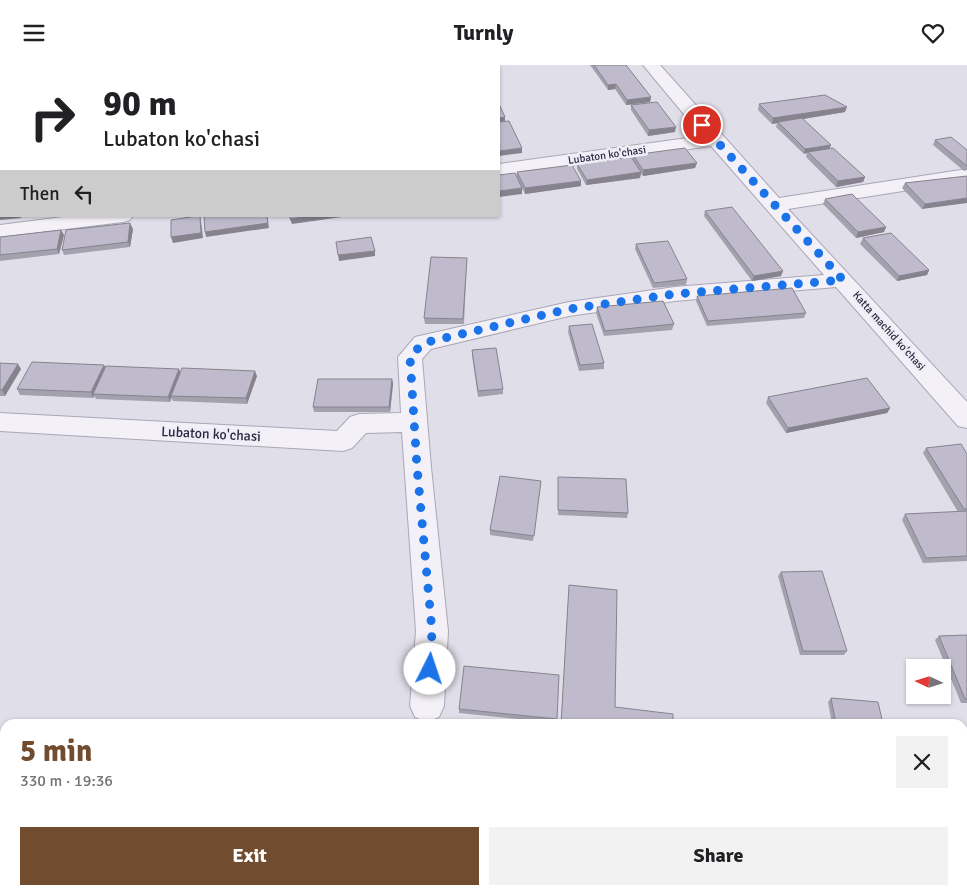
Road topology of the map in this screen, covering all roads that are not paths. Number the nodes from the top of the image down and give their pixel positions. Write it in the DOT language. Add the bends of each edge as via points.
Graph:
graph roads {
  1 [pos="651,65"];
  2 [pos="715,140"];
  3 [pos="500,170"];
  4 [pos="967,175"];
  5 [pos="775,205"];
  6 [pos="115,217"];
  7 [pos="0,231"];
  8 [pos="843,280"];
  9 [pos="967,419"];
  10 [pos="0,422"];
  11 [pos="414,422"];
  12 [pos="427,706"];
  1 -- 2 [label="street, Katta machid ko'chasi"];
  2 -- 3 [label="street, Lubaton ko'chasi"];
  2 -- 5 [label="street, Katta machid ko'chasi"];
  4 -- 5 [label="street"];
  5 -- 8 [label="street, Katta machid ko'chasi"];
  6 -- 7 [label="street"];
  8 -- 9 [label="street, Katta machid ko'chasi"];
  8 -- 11 [label="street" via="675,294 569,309 423,343 410,357"];
  10 -- 11 [label="street, Lubaton ko'chasi" via="343,441 359,425"];
  11 -- 12 [label="street" via="432,631"];
}
